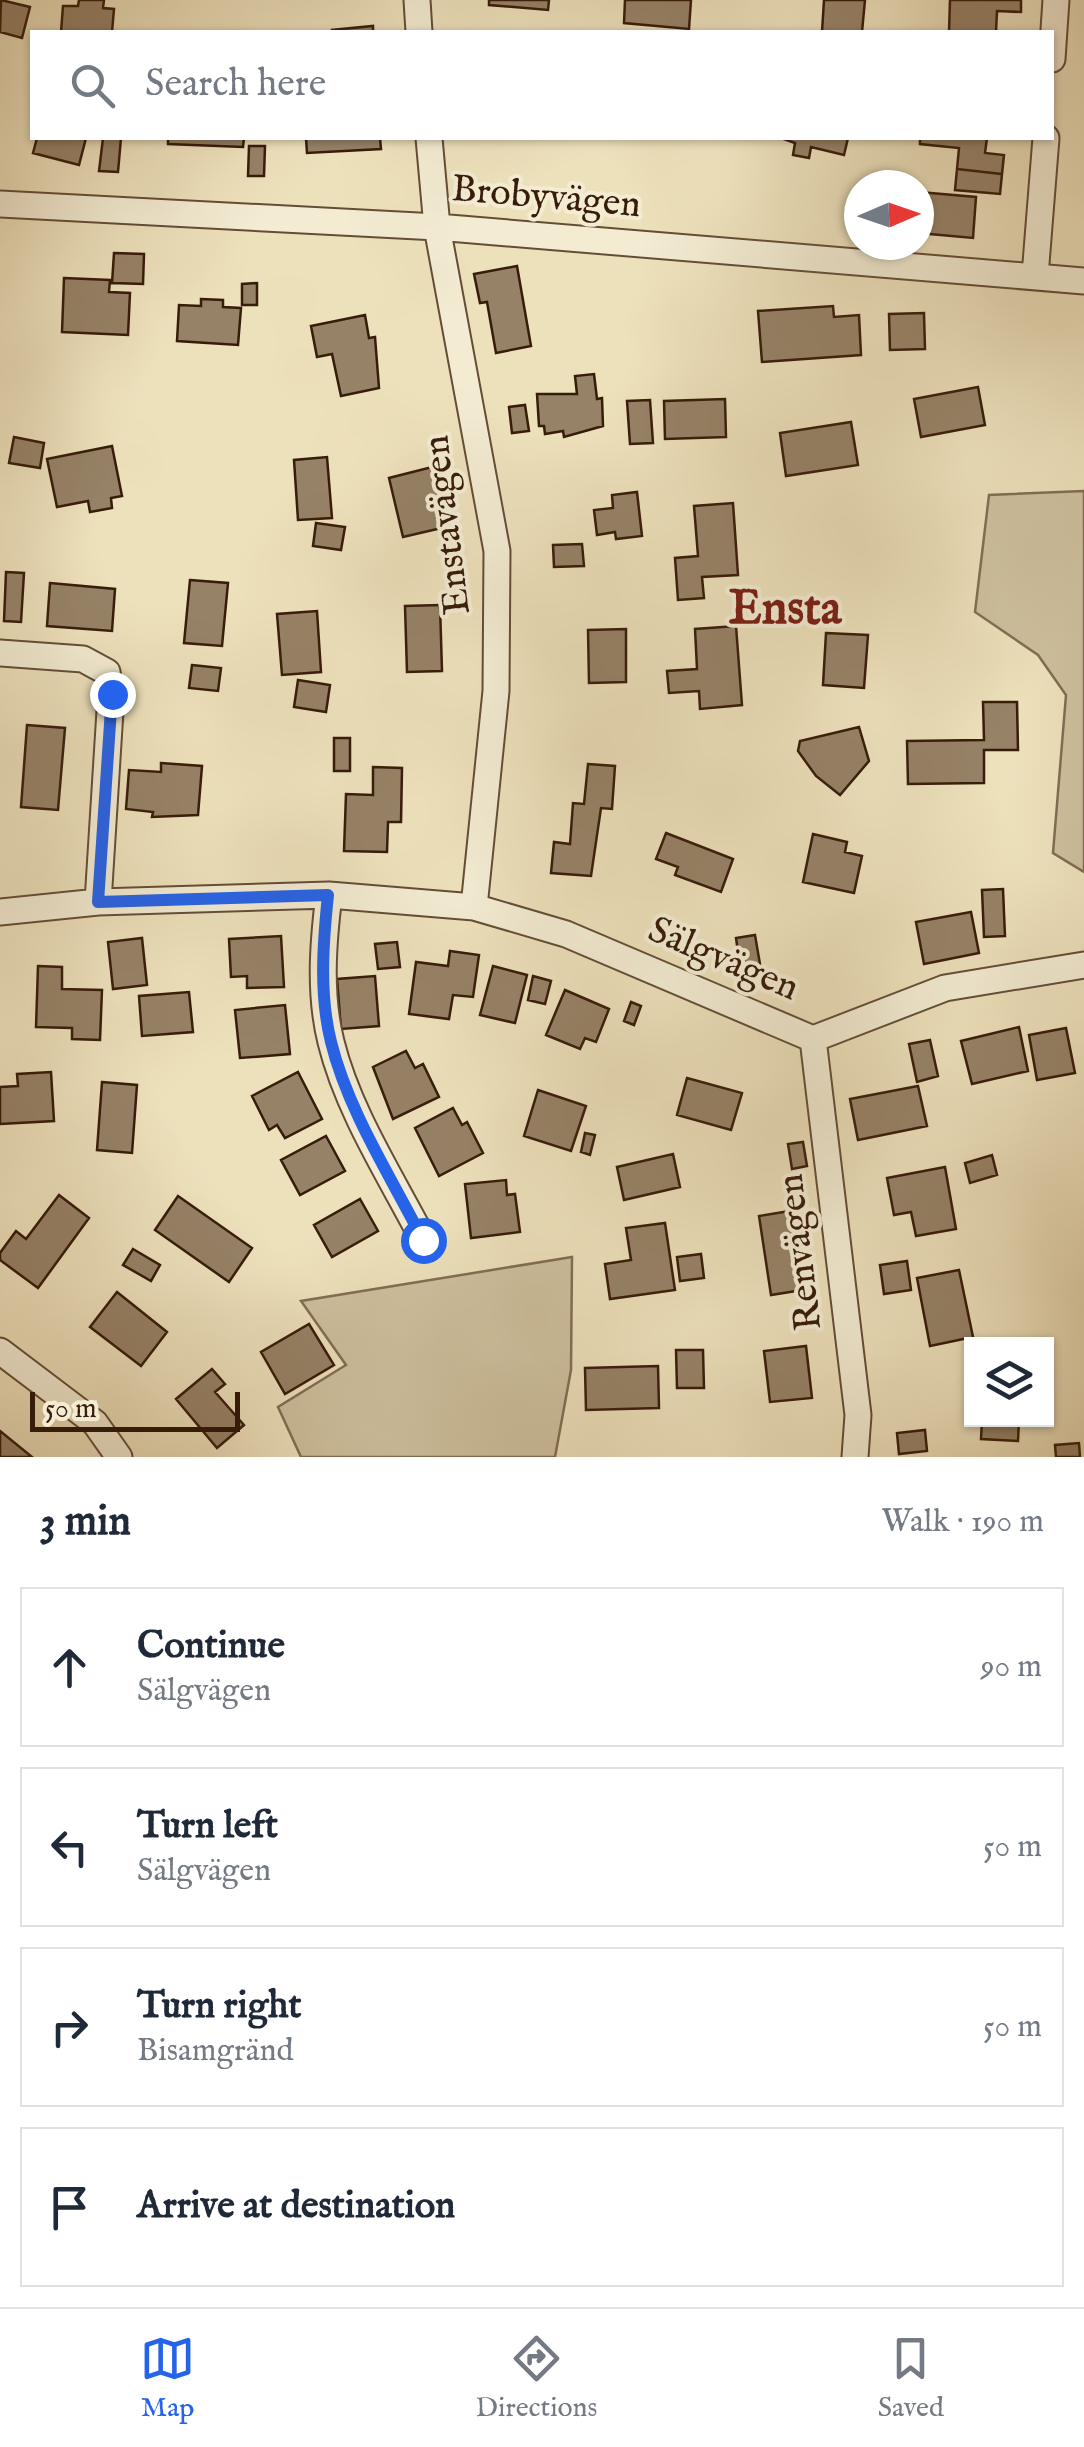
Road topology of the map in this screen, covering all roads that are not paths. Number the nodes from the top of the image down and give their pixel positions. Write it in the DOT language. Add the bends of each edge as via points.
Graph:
graph roads {
  1 [pos="416,0"];
  2 [pos="1056,0"];
  3 [pos="420,30"];
  4 [pos="1054,30"];
  5 [pos="429,140"];
  6 [pos="1046,140"];
  7 [pos="0,204"];
  8 [pos="436,227"];
  9 [pos="1036,276"];
  10 [pos="1084,282"];
  11 [pos="0,653"];
  12 [pos="328,895"];
  13 [pos="98,902"];
  14 [pos="474,907"];
  15 [pos="0,912"];
  16 [pos="1084,965"];
  17 [pos="814,1038"];
  18 [pos="423,1240"];
  19 [pos="0,1351"];
  20 [pos="119,1457"];
  21 [pos="855,1457"];
  1 -- 3 [label="street"];
  2 -- 4 [label="street"];
  5 -- 8 [label="street, Enstavägen"];
  6 -- 9 [label="street"];
  7 -- 8 [label="street, Brobyvägen"];
  8 -- 9 [label="street, Brobyvägen"];
  8 -- 14 [label="street, Enstavägen" via="497,552 496,691"];
  9 -- 10 [label="street, Brobyvägen"];
  11 -- 13 [label="street" via="83,659 107,672 112,694"];
  12 -- 13 [label="street, Sälgvägen"];
  12 -- 14 [label="street, Sälgvägen"];
  12 -- 18 [label="street" via="321,954 331,1041"];
  13 -- 15 [label="street, Sälgvägen"];
  14 -- 17 [label="street, Sälgvägen" via="566,934"];
  16 -- 17 [label="street, Sälgvägen" via="946,988"];
  17 -- 21 [label="street, Renvägen" via="858,1415"];
  19 -- 20 [label="street" via="95,1423"];
}
